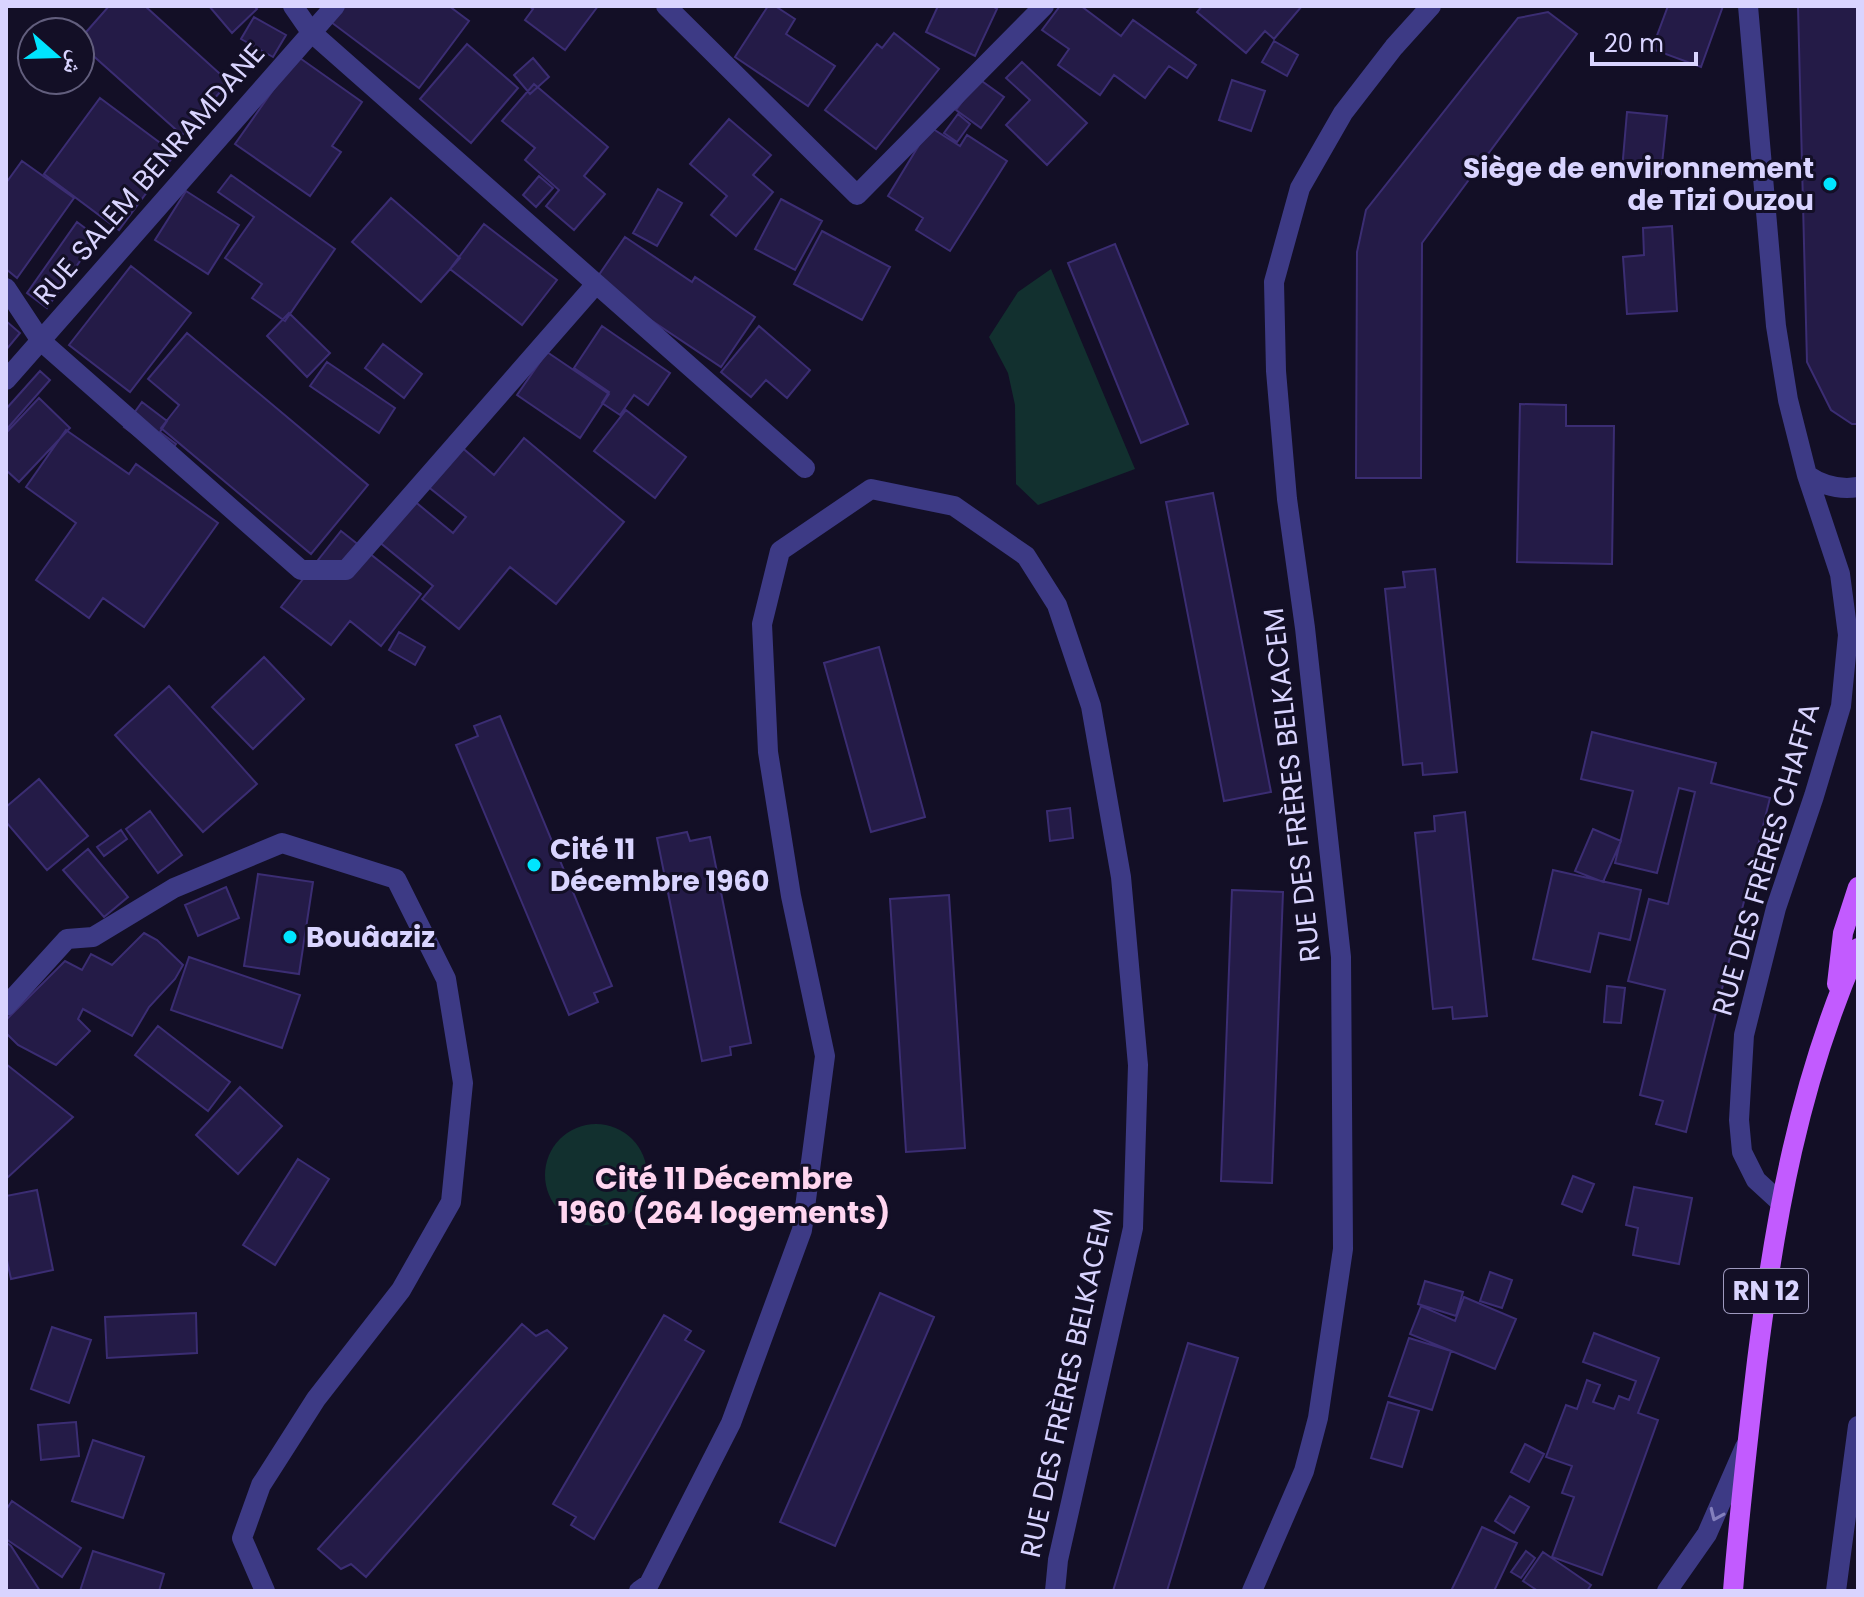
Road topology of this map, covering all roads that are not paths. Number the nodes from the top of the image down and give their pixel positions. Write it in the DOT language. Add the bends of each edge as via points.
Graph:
graph roads {
  1 [pos="293,6"];
  2 [pos="335,6"];
  3 [pos="666,6"];
  4 [pos="1431,6"];
  5 [pos="1748,6"];
  6 [pos="1038,8"];
  7 [pos="311,32"];
  8 [pos="596,284"];
  9 [pos="6,288"];
  10 [pos="41,341"];
  11 [pos="6,380"];
  12 [pos="805,468"];
  13 [pos="1807,475"];
  14 [pos="1858,487"];
  15 [pos="1858,604"];
  16 [pos="1848,635"];
  17 [pos="1858,887"];
  18 [pos="1858,948"];
  19 [pos="1858,979"];
  20 [pos="1837,997"];
  21 [pos="6,1006"];
  22 [pos="1780,1202"];
  23 [pos="1858,1426"];
  24 [pos="1747,1444"];
  25 [pos="265,1591"];
  26 [pos="639,1591"];
  27 [pos="1055,1591"];
  28 [pos="1252,1591"];
  29 [pos="1667,1591"];
  30 [pos="1733,1591"];
  31 [pos="1836,1591"];
  1 -- 7 [label="street"];
  2 -- 7 [label="street, RUE SALEM BENRAMDANE"];
  3 -- 6 [label="street" via="857,195"];
  4 -- 28 [label="street, RUE DES FRÈRES BELKACEM" via="1343,113 1300,188 1274,282 1287,499 1341,957 1343,1249 1318,1418 1304,1471"];
  5 -- 13 [label="street, RUE DES FRÈRES CHAFFA" via="1776,326"];
  7 -- 8 [label="street"];
  7 -- 10 [label="street, RUE SALEM BENRAMDANE"];
  8 -- 10 [label="street" via="346,570 301,570"];
  8 -- 12 [label="street"];
  9 -- 10 [label="street"];
  10 -- 11 [label="street, RUE SALEM BENRAMDANE"];
  13 -- 14 [label="street" via="1821,484"];
  13 -- 16 [label="street, RUE DES FRÈRES CHAFFA" via="1840,574"];
  15 -- 16 [label="street"];
  16 -- 22 [label="street, RUE DES FRÈRES CHAFFA" via="1841,706 1776,908 1744,1035 1742,1152 1756,1180"];
  17 -- 20 [label="main road" via="1843,933"];
  18 -- 20 [label="main road, RN 12"];
  19 -- 20 [label="main road"];
  20 -- 22 [label="main road, RN 12" via="1820,1043"];
  21 -- 25 [label="street" via="67,939 93,937 174,888 282,843 396,879 446,979 463,1083 451,1202 401,1290 316,1399 261,1485 242,1538"];
  22 -- 24 [label="main road, RN 12"];
  23 -- 31 [label="street"];
  24 -- 29 [label="street, one-way" via="1707,1534"];
  24 -- 30 [label="main road, RN 12"];
  26 -- 27 [label="street, RUE DES FRÈRES BELKACEM" via="649,1584 731,1423 802,1230 825,1056 768,752 762,624 780,551 871,489 954,506 1026,556 1057,605 1091,706 1121,877 1138,1065 1133,1228"];
}
